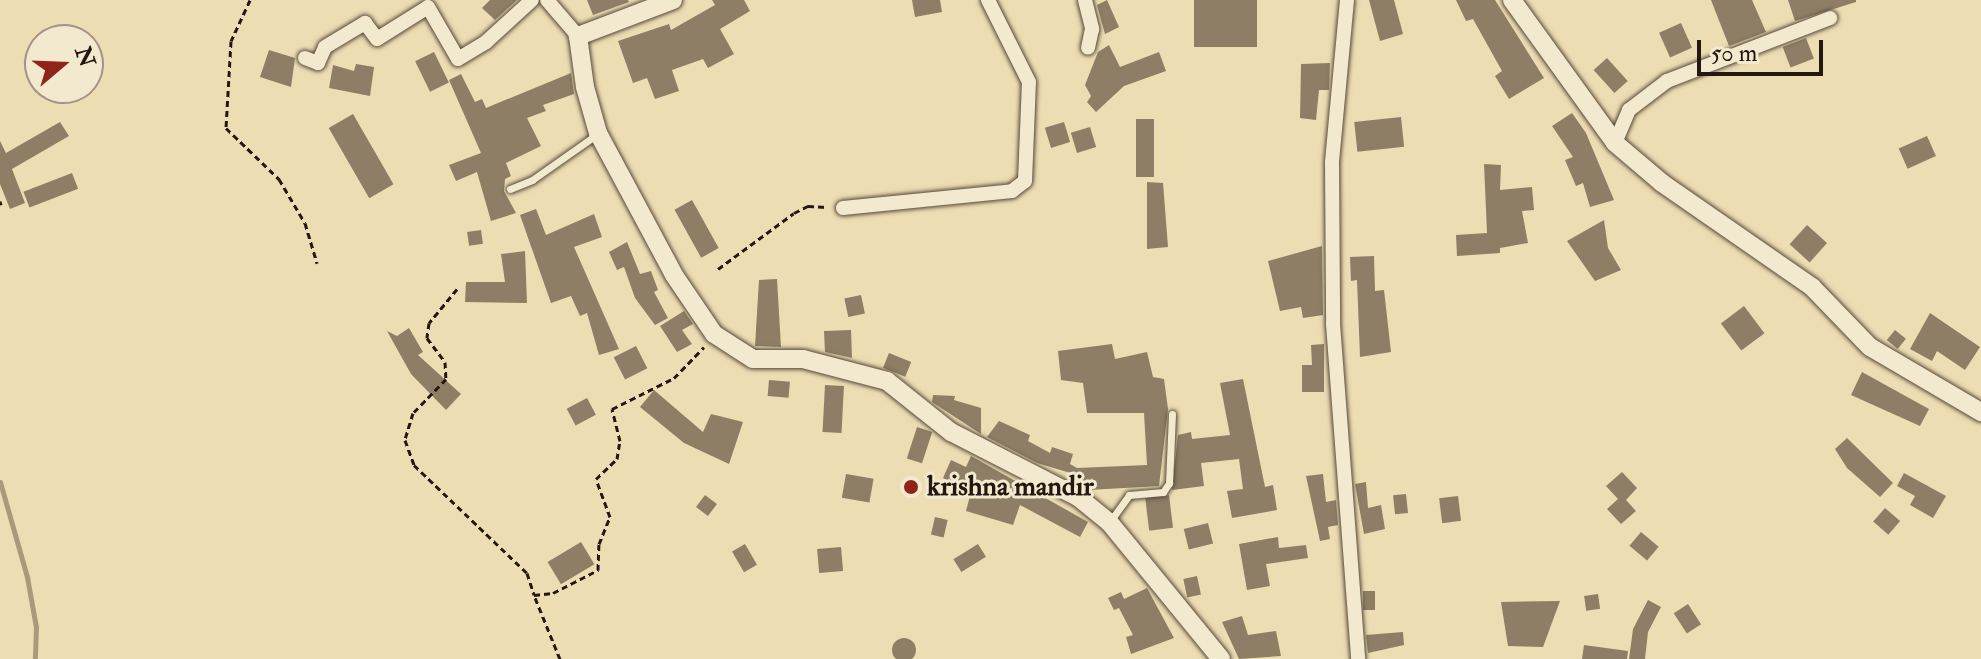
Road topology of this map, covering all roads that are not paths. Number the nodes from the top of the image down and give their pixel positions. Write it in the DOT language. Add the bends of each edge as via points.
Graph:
graph roads {
  1 [pos="532,0"];
  2 [pos="547,0"];
  3 [pos="673,0"];
  4 [pos="988,0"];
  5 [pos="1085,0"];
  6 [pos="1347,0"];
  7 [pos="1512,0"];
  8 [pos="1830,18"];
  9 [pos="578,36"];
  10 [pos="1088,48"];
  11 [pos="305,58"];
  12 [pos="598,133"];
  13 [pos="1615,143"];
  14 [pos="510,189"];
  15 [pos="843,208"];
  16 [pos="1981,412"];
  17 [pos="1172,414"];
  18 [pos="1109,522"];
  19 [pos="1221,659"];
  20 [pos="1358,659"];
  1 -- 11 [label="street" via="486,42 458,59 428,7 377,39 365,23 325,47 318,63"];
  2 -- 9 [label="street"];
  3 -- 9 [label="street"];
  4 -- 15 [label="street" via="1031,94 1025,181 1012,191"];
  5 -- 10 [label="street" via="1092,29"];
  6 -- 20 [label="street" via="1332,162 1333,324"];
  7 -- 13 [label="street"];
  8 -- 13 [label="street" via="1667,81 1629,110"];
  9 -- 12 [label="street"];
  12 -- 14 [label="lane" via="532,180"];
  12 -- 18 [label="street" via="674,275 714,334 753,359 803,359 887,381 951,432 1078,497"];
  13 -- 16 [label="street" via="1662,183 1812,287 1870,347"];
  17 -- 18 [label="lane" via="1169,483 1163,492 1129,495"];
  18 -- 19 [label="street"];
}
